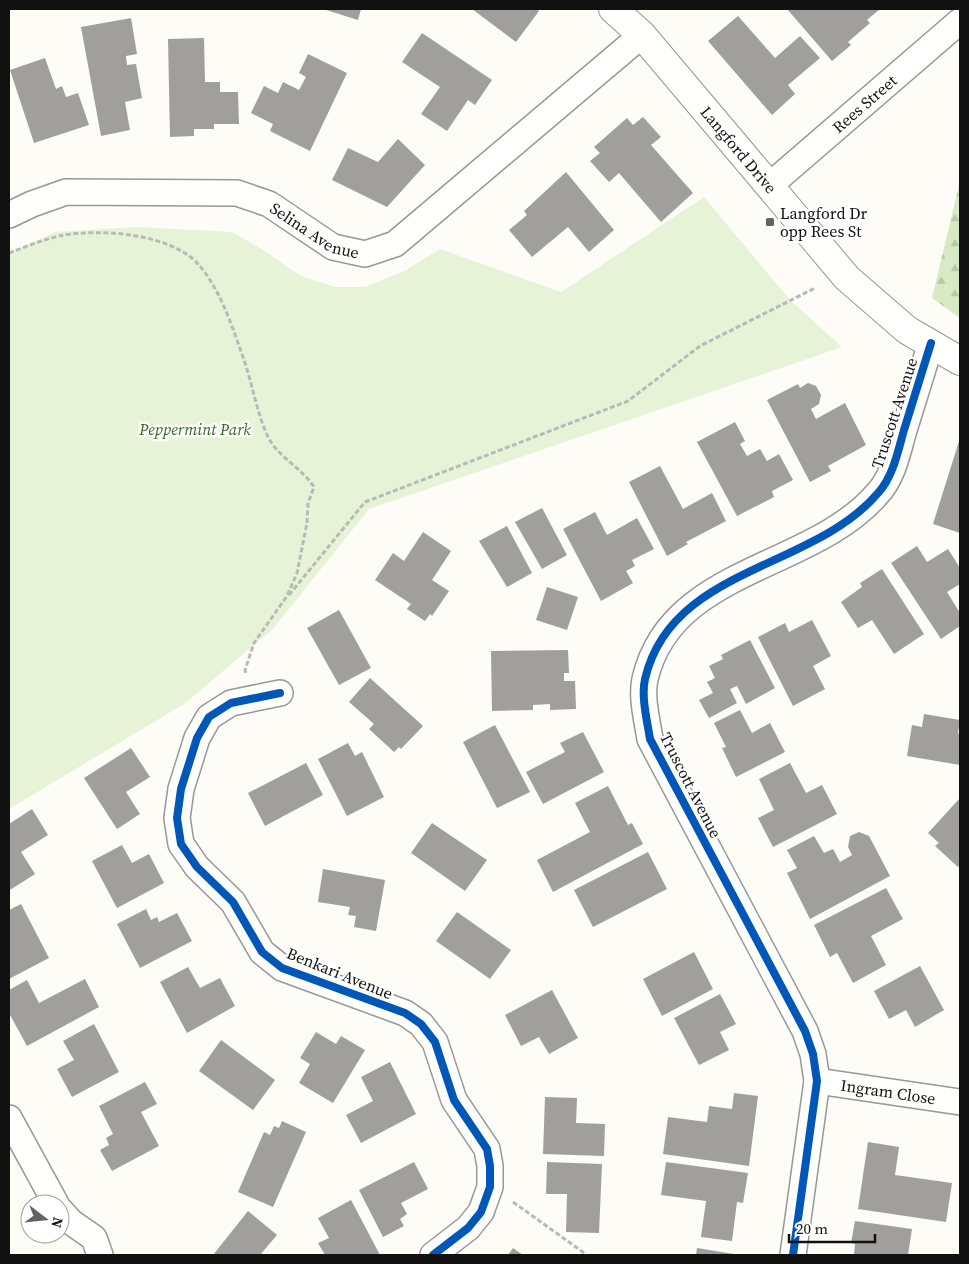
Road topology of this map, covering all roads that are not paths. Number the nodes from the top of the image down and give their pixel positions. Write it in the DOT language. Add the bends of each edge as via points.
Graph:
graph roads {
  1 [pos="613,9"];
  2 [pos="960,21"];
  3 [pos="642,35"];
  4 [pos="769,186"];
  5 [pos="9,215"];
  6 [pos="931,343"];
  7 [pos="960,361"];
  8 [pos="280,693"];
  9 [pos="816,1081"];
  10 [pos="960,1102"];
  11 [pos="9,1118"];
  12 [pos="51,1194"];
  13 [pos="70,1221"];
  14 [pos="100,1255"];
  15 [pos="433,1255"];
  16 [pos="792,1255"];
  1 -- 3 [label="street, Langford Drive"];
  2 -- 4 [label="street, Rees Street"];
  3 -- 4 [label="street, Langford Drive"];
  3 -- 5 [label="street, Selina Avenue" via="395,244 365,254 334,247 269,204 238,192 66,192"];
  4 -- 6 [label="street, Langford Drive" via="847,278 907,330"];
  6 -- 7 [label="street, Langford Drive"];
  6 -- 9 [label="street, Truscott Avenue" via="891,472 880,492 860,512 834,529 702,597 678,617 658,643 645,680 650,739 805,1031 813,1054"];
  8 -- 15 [label="street, Benkari Avenue" via="231,703 209,717 197,738 180,789 177,818 181,844 197,867 233,902 262,952 282,968 405,1013 421,1024 435,1042 454,1100 486,1149 490,1166 489,1193 481,1212 468,1228"];
  9 -- 10 [label="street, Ingram Close"];
  9 -- 16 [label="street, Truscott Avenue"];
  11 -- 12 [label="street"];
  13 -- 14 [label="street" via="94,1238"];
}
